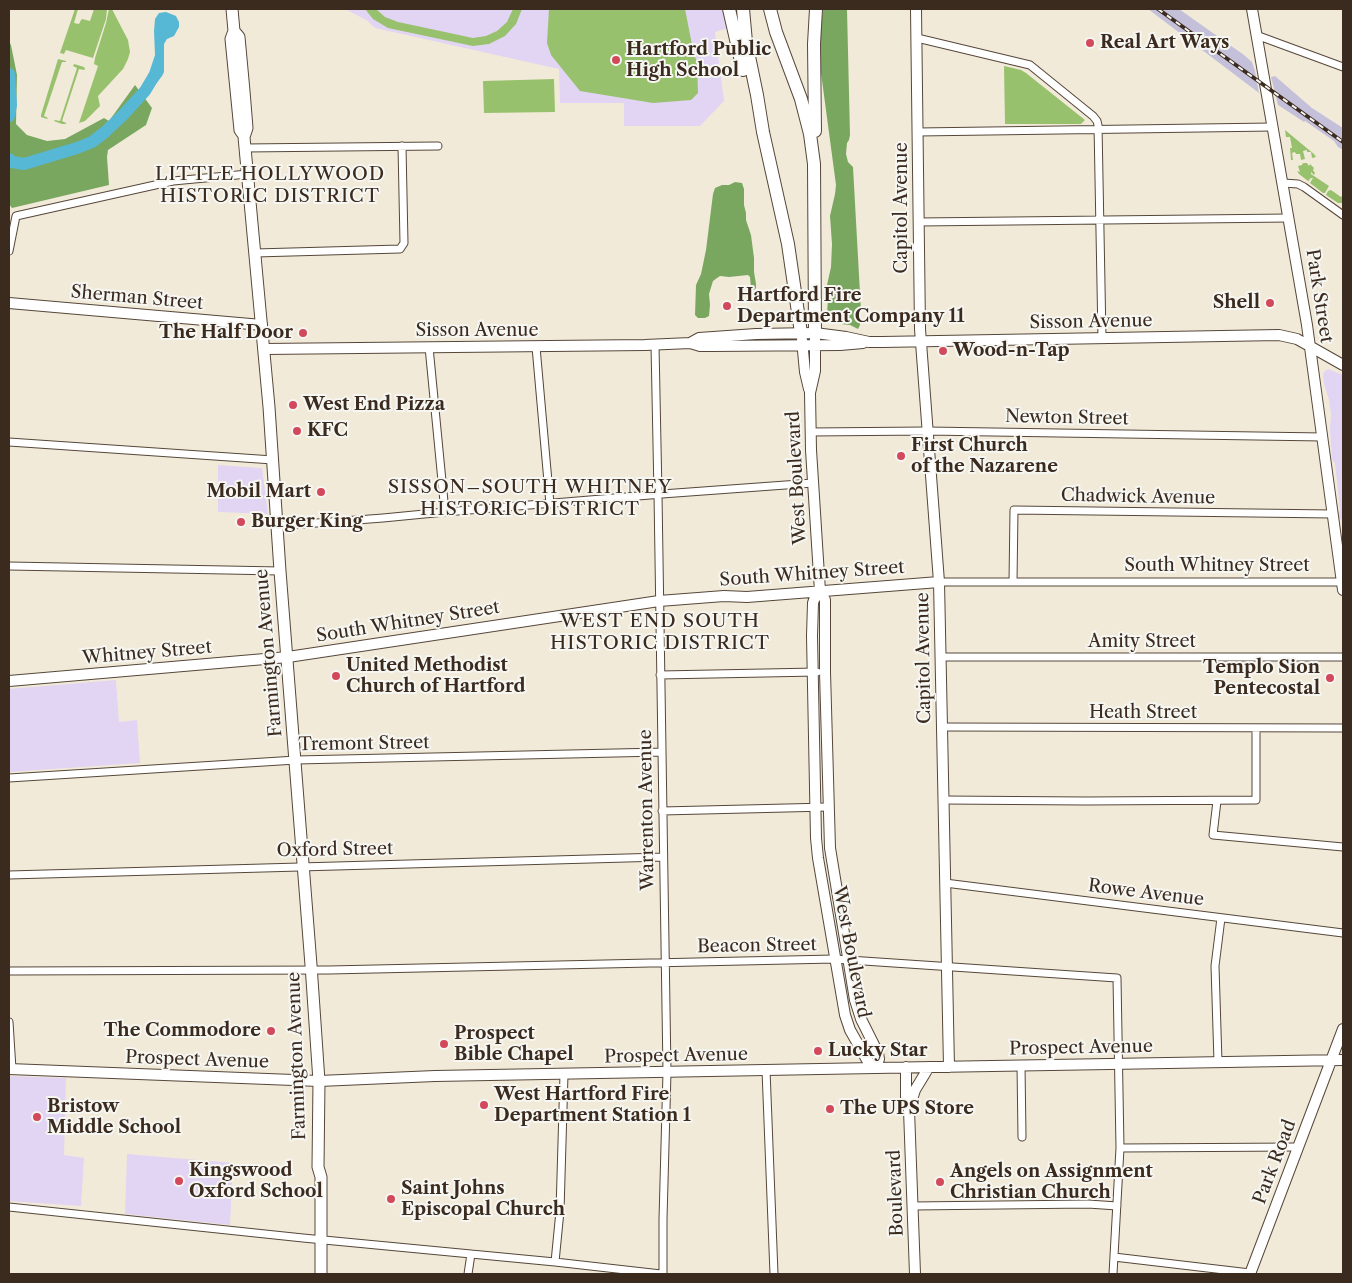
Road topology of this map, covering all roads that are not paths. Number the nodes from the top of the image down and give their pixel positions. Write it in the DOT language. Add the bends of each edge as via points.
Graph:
graph roads {
  1 [pos="232,9"];
  2 [pos="729,9"];
  3 [pos="743,9"];
  4 [pos="770,9"];
  5 [pos="816,9"];
  6 [pos="916,9"];
  7 [pos="1252,9"];
  8 [pos="739,33"];
  9 [pos="1256,35"];
  10 [pos="917,38"];
  11 [pos="1343,67"];
  12 [pos="1272,127"];
  13 [pos="1098,130"];
  14 [pos="918,132"];
  15 [pos="245,142"];
  16 [pos="402,146"];
  17 [pos="438,146"];
  18 [pos="814,164"];
  19 [pos="248,174"];
  20 [pos="1283,183"];
  21 [pos="1343,215"];
  22 [pos="1289,218"];
  23 [pos="1100,220"];
  24 [pos="919,222"];
  25 [pos="9,251"];
  26 [pos="255,253"];
  27 [pos="9,304"];
  28 [pos="262,324"];
  29 [pos="727,335"];
  30 [pos="1102,338"];
  31 [pos="802,339"];
  32 [pos="815,340"];
  33 [pos="920,341"];
  34 [pos="690,343"];
  35 [pos="654,345"];
  36 [pos="536,346"];
  37 [pos="727,346"];
  38 [pos="429,347"];
  39 [pos="1311,347"];
  40 [pos="264,349"];
  41 [pos="1343,365"];
  42 [pos="810,393"];
  43 [pos="927,431"];
  44 [pos="810,432"];
  45 [pos="1323,436"];
  46 [pos="9,442"];
  47 [pos="273,460"];
  48 [pos="813,483"];
  49 [pos="658,494"];
  50 [pos="550,504"];
  51 [pos="445,512"];
  52 [pos="1333,514"];
  53 [pos="278,526"];
  54 [pos="9,566"];
  55 [pos="280,571"];
  56 [pos="939,582"];
  57 [pos="1013,582"];
  58 [pos="1343,586"];
  59 [pos="820,591"];
  60 [pos="659,601"];
  61 [pos="288,657"];
  62 [pos="940,657"];
  63 [pos="1343,657"];
  64 [pos="813,672"];
  65 [pos="825,672"];
  66 [pos="660,674"];
  67 [pos="9,681"];
  68 [pos="942,728"];
  69 [pos="1256,728"];
  70 [pos="1343,728"];
  71 [pos="661,752"];
  72 [pos="296,760"];
  73 [pos="9,778"];
  74 [pos="943,800"];
  75 [pos="1217,801"];
  76 [pos="828,807"];
  77 [pos="815,808"];
  78 [pos="662,811"];
  79 [pos="1343,847"];
  80 [pos="663,858"];
  81 [pos="304,866"];
  82 [pos="9,875"];
  83 [pos="835,881"];
  84 [pos="821,883"];
  85 [pos="945,883"];
  86 [pos="1221,918"];
  87 [pos="1343,933"];
  88 [pos="834,959"];
  89 [pos="848,960"];
  90 [pos="664,963"];
  91 [pos="947,967"];
  92 [pos="312,970"];
  93 [pos="9,971"];
  94 [pos="9,1022"];
  95 [pos="1343,1029"];
  96 [pos="1343,1060"];
  97 [pos="1332,1061"];
  98 [pos="1218,1062"];
  99 [pos="1120,1064"];
  100 [pos="1021,1065"];
  101 [pos="949,1066"];
  102 [pos="906,1067"];
  103 [pos="929,1067"];
  104 [pos="875,1068"];
  105 [pos="11,1069"];
  106 [pos="766,1070"];
  107 [pos="667,1072"];
  108 [pos="564,1074"];
  109 [pos="319,1080"];
  110 [pos="909,1110"];
  111 [pos="1022,1137"];
  112 [pos="1299,1146"];
  113 [pos="1120,1148"];
  114 [pos="913,1206"];
  115 [pos="1117,1206"];
  116 [pos="9,1208"];
  117 [pos="318,1239"];
  118 [pos="471,1254"];
  119 [pos="1114,1257"];
  120 [pos="555,1262"];
  121 [pos="1250,1273"];
  122 [pos="314,1274"];
  123 [pos="321,1274"];
  124 [pos="468,1274"];
  125 [pos="662,1274"];
  126 [pos="774,1274"];
  127 [pos="915,1274"];
  128 [pos="1113,1274"];
  1 -- 15 [label="main road, Farmington Avenue" via="234,31 239,37 247,128"];
  2 -- 8 [label="highway"];
  3 -- 8 [label="highway"];
  4 -- 18 [label="highway" via="804,107"];
  5 -- 18 [label="highway"];
  6 -- 10 [label="main road, Capitol Avenue"];
  7 -- 9 [label="main road, Park Street"];
  8 -- 31 [label="highway" via="758,95 785,229"];
  9 -- 11 [label="street"];
  9 -- 12 [label="main road, Park Street"];
  10 -- 13 [label="street" via="1030,65 1093,116"];
  10 -- 14 [label="main road, Capitol Avenue"];
  12 -- 13 [label="street"];
  12 -- 20 [label="main road, Park Street"];
  13 -- 14 [label="street"];
  13 -- 23 [label="street"];
  14 -- 24 [label="main road, Capitol Avenue"];
  15 -- 16 [label="street"];
  15 -- 19 [label="main road, Farmington Avenue"];
  16 -- 17 [label="street"];
  16 -- 26 [label="street" via="404,243 400,249"];
  18 -- 32 [label="highway"];
  19 -- 25 [label="street" via="173,181 16,216"];
  19 -- 26 [label="main road, Farmington Avenue"];
  20 -- 21 [label="street" via="1304,187"];
  20 -- 22 [label="main road, Park Street"];
  22 -- 23 [label="street"];
  22 -- 39 [label="main road, Park Street"];
  23 -- 24 [label="street"];
  23 -- 30 [label="street"];
  24 -- 33 [label="main road, Capitol Avenue"];
  26 -- 28 [label="main road, Farmington Avenue"];
  27 -- 28 [label="main road, Sherman Street"];
  28 -- 40 [label="main road, Farmington Avenue"];
  29 -- 31 [label="main road, Sisson Avenue"];
  29 -- 34 [label="main road, Sisson Avenue" via="699,338"];
  29 -- 37 [label="main road"];
  30 -- 33 [label="main road, Sisson Avenue"];
  30 -- 39 [label="main road, Sisson Avenue" via="1279,335"];
  31 -- 32 [label="main road, Sisson Avenue"];
  31 -- 37 [label="main road, Sisson Avenue"];
  31 -- 42 [label="main road, West Boulevard"];
  32 -- 33 [label="main road, Sisson Avenue" via="846,337 869,342"];
  32 -- 42 [label="main road, West Boulevard" via="815,371"];
  33 -- 43 [label="main road, Capitol Avenue"];
  34 -- 35 [label="main road, Sisson Avenue"];
  34 -- 37 [label="main road, Sisson Avenue"];
  35 -- 36 [label="main road, Sisson Avenue"];
  35 -- 49 [label="street, Warrenton Avenue"];
  36 -- 38 [label="main road, Sisson Avenue"];
  36 -- 50 [label="street"];
  38 -- 40 [label="main road, Sisson Avenue"];
  38 -- 51 [label="street"];
  39 -- 41 [label="main road, Sisson Avenue"];
  39 -- 45 [label="main road, Park Street"];
  40 -- 47 [label="main road, Farmington Avenue"];
  42 -- 44 [label="main road, West Boulevard"];
  43 -- 44 [label="street, Newton Street"];
  43 -- 45 [label="street, Newton Street"];
  43 -- 56 [label="main road, Capitol Avenue"];
  44 -- 48 [label="main road, West Boulevard"];
  45 -- 52 [label="main road, Park Street"];
  46 -- 47 [label="street"];
  47 -- 53 [label="main road, Farmington Avenue"];
  48 -- 49 [label="street"];
  48 -- 59 [label="main road, West Boulevard"];
  49 -- 50 [label="street"];
  49 -- 60 [label="street, Warrenton Avenue"];
  50 -- 51 [label="street"];
  51 -- 53 [label="street"];
  52 -- 57 [label="street, Chadwick Avenue" via="1014,510"];
  52 -- 58 [label="main road, Park Street"];
  53 -- 55 [label="main road, Farmington Avenue"];
  54 -- 55 [label="street"];
  55 -- 61 [label="main road, Farmington Avenue"];
  56 -- 57 [label="street, South Whitney Street"];
  56 -- 59 [label="main road, South Whitney Street"];
  56 -- 62 [label="main road, Capitol Avenue"];
  57 -- 58 [label="street, South Whitney Street"];
  59 -- 60 [label="main road, South Whitney Street"];
  59 -- 64 [label="main road, West Boulevard" via="813,603"];
  59 -- 65 [label="main road, West Boulevard" via="825,607"];
  60 -- 61 [label="main road, South Whitney Street"];
  60 -- 66 [label="street, Warrenton Avenue"];
  61 -- 67 [label="main road, Whitney Street"];
  61 -- 72 [label="main road, Farmington Avenue"];
  62 -- 63 [label="street, Amity Street"];
  62 -- 68 [label="main road, Capitol Avenue"];
  64 -- 65 [label="street"];
  64 -- 66 [label="street"];
  64 -- 77 [label="main road, West Boulevard"];
  65 -- 76 [label="main road, West Boulevard"];
  66 -- 71 [label="street, Warrenton Avenue"];
  68 -- 69 [label="street, Heath Street"];
  68 -- 74 [label="main road, Capitol Avenue"];
  69 -- 70 [label="street, Heath Street"];
  69 -- 75 [label="street" via="1256,800"];
  71 -- 72 [label="street, Tremont Street"];
  71 -- 78 [label="street, Warrenton Avenue"];
  72 -- 73 [label="street, Tremont Street"];
  72 -- 81 [label="main road, Farmington Avenue"];
  74 -- 75 [label="street"];
  74 -- 85 [label="main road, Capitol Avenue"];
  75 -- 79 [label="street" via="1213,835"];
  76 -- 77 [label="street"];
  76 -- 83 [label="main road, West Boulevard"];
  77 -- 78 [label="street"];
  77 -- 84 [label="main road, West Boulevard"];
  78 -- 80 [label="street, Warrenton Avenue"];
  80 -- 81 [label="street, Oxford Street"];
  80 -- 90 [label="street, Warrenton Avenue"];
  81 -- 82 [label="street, Oxford Street"];
  81 -- 92 [label="main road, Farmington Avenue"];
  83 -- 84 [label="main road"];
  83 -- 89 [label="main road, West Boulevard"];
  84 -- 88 [label="main road, West Boulevard"];
  85 -- 86 [label="street, Rowe Avenue"];
  85 -- 91 [label="main road, Capitol Avenue"];
  86 -- 87 [label="street, Rowe Avenue"];
  86 -- 98 [label="street" via="1215,966"];
  88 -- 89 [label="street, Beacon Street"];
  88 -- 90 [label="street, Beacon Street"];
  88 -- 104 [label="main road, West Boulevard" via="847,1022 867,1060"];
  89 -- 91 [label="street, Beacon Street"];
  89 -- 104 [label="main road, West Boulevard" via="858,1012 879,1056"];
  90 -- 92 [label="street, Beacon Street"];
  90 -- 107 [label="street, Warrenton Avenue"];
  91 -- 99 [label="street, Beacon Street" via="1117,978"];
  91 -- 101 [label="main road, Capitol Avenue"];
  92 -- 93 [label="street, Beacon Street"];
  92 -- 109 [label="main road, Farmington Avenue"];
  94 -- 105 [label="street"];
  95 -- 97 [label="main road"];
  96 -- 97 [label="main road, Prospect Avenue"];
  97 -- 98 [label="main road, Prospect Avenue"];
  97 -- 112 [label="main road, Park Road"];
  98 -- 99 [label="main road, Prospect Avenue"];
  99 -- 100 [label="main road, Prospect Avenue"];
  99 -- 113 [label="street"];
  100 -- 101 [label="main road, Prospect Avenue"];
  100 -- 111 [label="street"];
  101 -- 103 [label="main road, Prospect Avenue"];
  102 -- 103 [label="main road, Prospect Avenue"];
  102 -- 104 [label="main road, Prospect Avenue"];
  102 -- 110 [label="main road, Boulevard"];
  103 -- 110 [label="main road, Boulevard" via="915,1090"];
  104 -- 106 [label="main road, Prospect Avenue"];
  105 -- 109 [label="main road, Prospect Avenue"];
  106 -- 107 [label="main road, Prospect Avenue"];
  106 -- 126 [label="street"];
  107 -- 108 [label="main road, Prospect Avenue"];
  107 -- 125 [label="street, Warrenton Avenue"];
  108 -- 109 [label="main road, Prospect Avenue"];
  108 -- 120 [label="street" via="560,1211"];
  109 -- 117 [label="main road, Farmington Avenue" via="318,1167 322,1177"];
  110 -- 114 [label="main road, Boulevard"];
  112 -- 113 [label="street"];
  112 -- 121 [label="main road, Park Road"];
  113 -- 115 [label="street"];
  114 -- 115 [label="street"];
  114 -- 127 [label="main road, Boulevard"];
  115 -- 119 [label="street"];
  116 -- 117 [label="street"];
  117 -- 118 [label="street"];
  117 -- 122 [label="main road, Farmington Avenue"];
  117 -- 123 [label="main road, Farmington Avenue"];
  118 -- 120 [label="street"];
  118 -- 124 [label="street"];
  119 -- 121 [label="street"];
  119 -- 128 [label="street"];
  120 -- 125 [label="street"];
}
